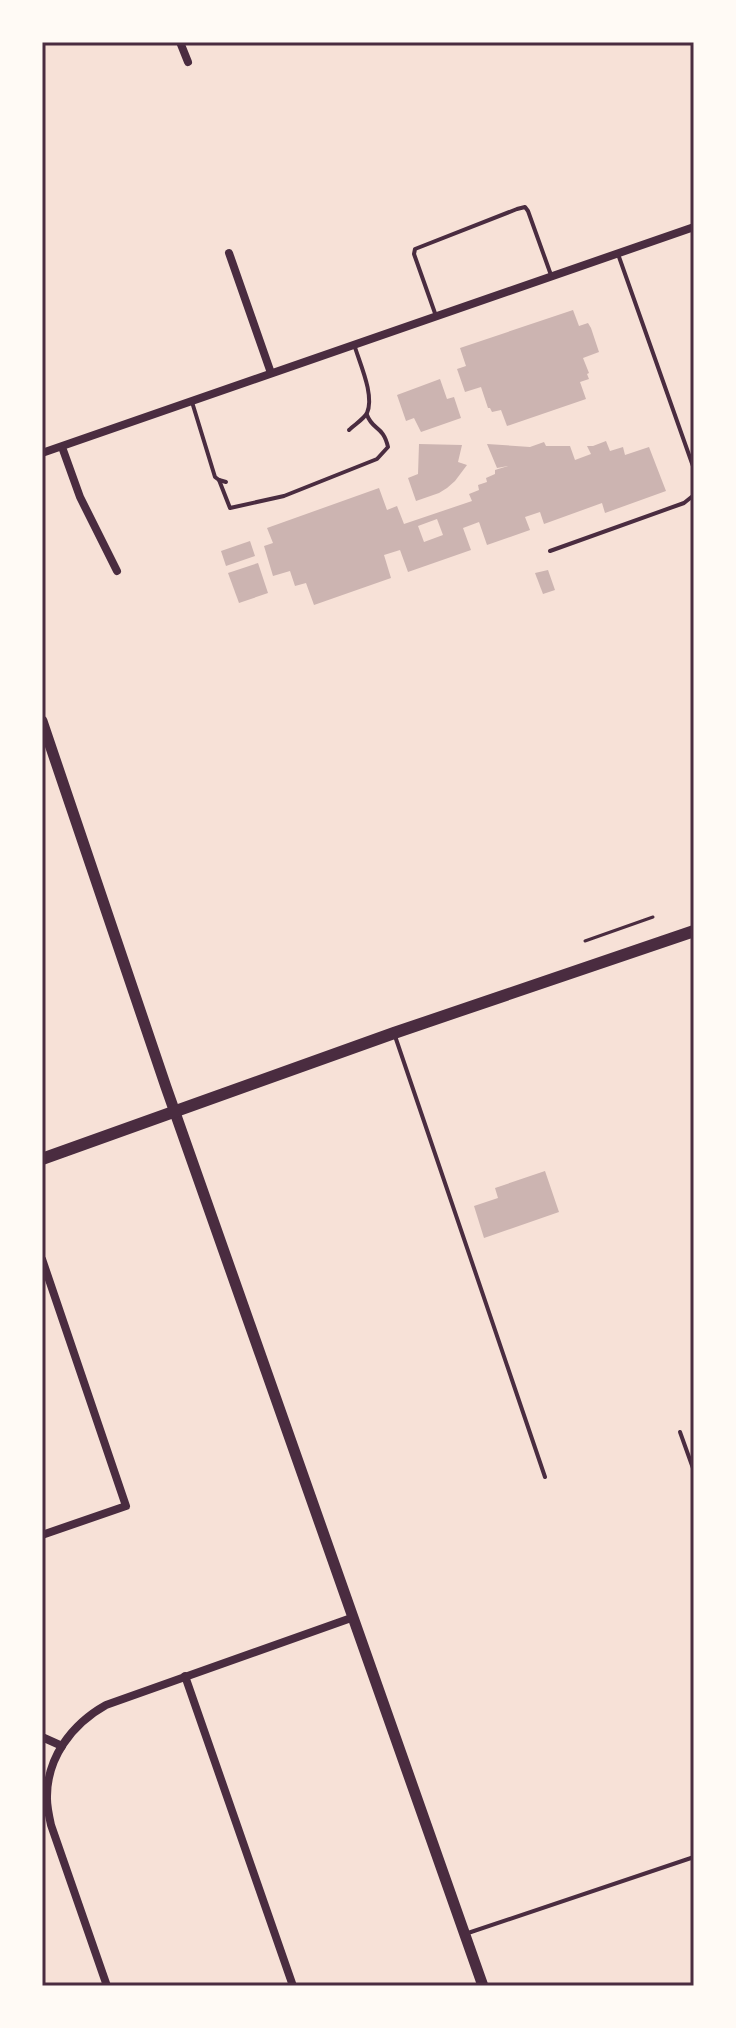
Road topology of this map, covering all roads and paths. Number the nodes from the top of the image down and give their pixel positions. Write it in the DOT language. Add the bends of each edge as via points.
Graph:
graph roads {
  1 [pos="180,42"];
  2 [pos="188,62"];
  3 [pos="694,227"];
  4 [pos="229,253"];
  5 [pos="618,254"];
  6 [pos="552,277"];
  7 [pos="436,316"];
  8 [pos="354,344"];
  9 [pos="271,373"];
  10 [pos="192,402"];
  11 [pos="367,415"];
  12 [pos="349,430"];
  13 [pos="62,447"];
  14 [pos="42,453"];
  15 [pos="694,469"];
  16 [pos="219,480"];
  17 [pos="226,482"];
  18 [pos="694,495"];
  19 [pos="550,551"];
  20 [pos="117,571"];
  21 [pos="42,721"];
  22 [pos="653,917"];
  23 [pos="694,931"];
  24 [pos="585,941"];
  25 [pos="394,1033"];
  26 [pos="176,1112"];
  27 [pos="42,1159"];
  28 [pos="42,1259"];
  29 [pos="680,1432"];
  30 [pos="694,1471"];
  31 [pos="545,1477"];
  32 [pos="42,1535"];
  33 [pos="354,1617"];
  34 [pos="185,1676"];
  35 [pos="42,1737"];
  36 [pos="62,1746"];
  37 [pos="46,1769"];
  38 [pos="694,1857"];
  39 [pos="464,1934"];
  40 [pos="107,1986"];
  41 [pos="293,1986"];
  42 [pos="483,1986"];
  1 -- 2 [label="street"];
  3 -- 5 [label="street"];
  4 -- 9 [label="street"];
  5 -- 6 [label="street"];
  5 -- 15 [label="lane"];
  6 -- 7 [label="street"];
  6 -- 7 [label="lane" via="528,211 517,209 415,249"];
  7 -- 8 [label="street"];
  8 -- 9 [label="street"];
  8 -- 11 [label="lane" via="369,392"];
  9 -- 10 [label="street"];
  10 -- 13 [label="street"];
  10 -- 16 [label="lane"];
  11 -- 12 [label="lane"];
  11 -- 16 [label="lane" via="385,433 388,447 377,459 284,496 230,508"];
  13 -- 14 [label="street"];
  13 -- 20 [label="street"];
  16 -- 17 [label="lane"];
  18 -- 19 [label="lane"];
  21 -- 26 [label="street"];
  22 -- 24 [label="path"];
  23 -- 25 [label="main road"];
  25 -- 26 [label="main road"];
  25 -- 31 [label="lane"];
  26 -- 27 [label="main road"];
  26 -- 33 [label="street"];
  28 -- 32 [label="street" via="126,1506"];
  29 -- 30 [label="lane"];
  33 -- 34 [label="street"];
  33 -- 39 [label="street"];
  34 -- 36 [label="street" via="88,1715"];
  34 -- 41 [label="street"];
  35 -- 36 [label="street"];
  36 -- 37 [label="street"];
  37 -- 40 [label="street" via="51,1825"];
  38 -- 39 [label="lane"];
  39 -- 42 [label="street"];
}
